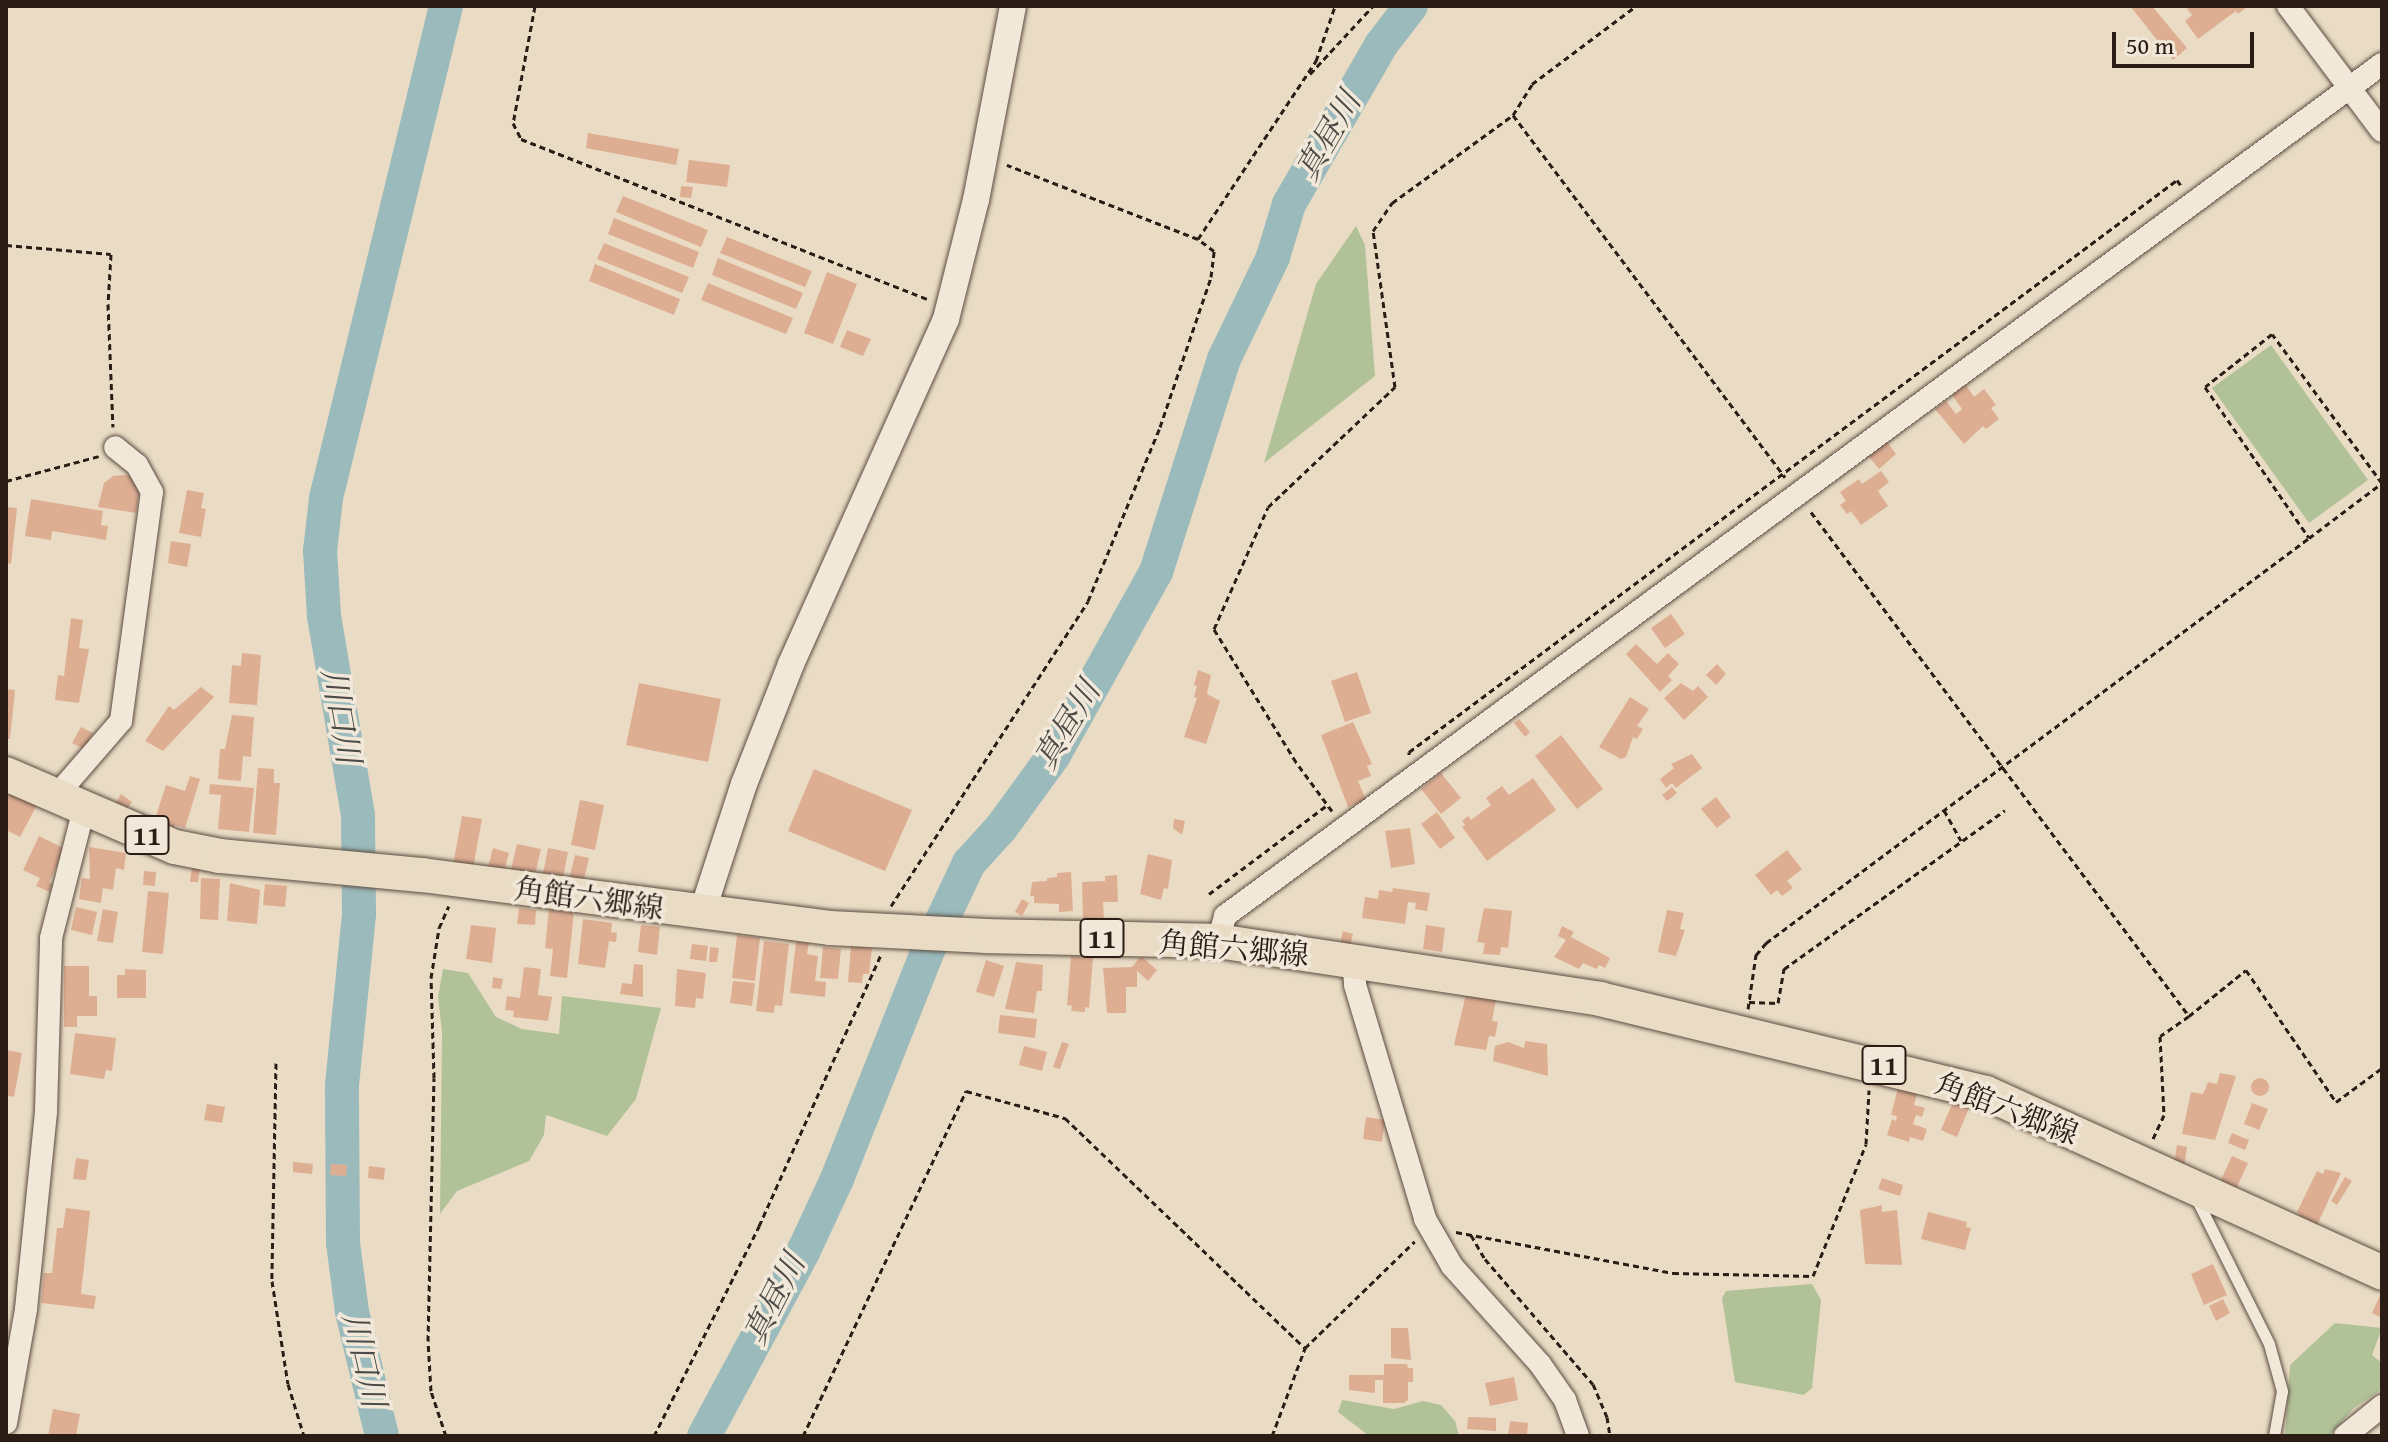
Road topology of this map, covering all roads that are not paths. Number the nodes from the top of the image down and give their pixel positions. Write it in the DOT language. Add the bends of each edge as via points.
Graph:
graph roads {
  1 [pos="1013,6"];
  2 [pos="2288,6"];
  3 [pos="2382,64"];
  4 [pos="2350,88"];
  5 [pos="2382,131"];
  6 [pos="115,447"];
  7 [pos="6,774"];
  8 [pos="70,802"];
  9 [pos="702,913"];
  10 [pos="1218,941"];
  11 [pos="1353,960"];
  12 [pos="2190,1186"];
  13 [pos="2382,1273"];
  14 [pos="2382,1406"];
  15 [pos="6,1423"];
  16 [pos="1578,1436"];
  17 [pos="2274,1436"];
  18 [pos="2345,1436"];
  1 -- 9 [label="street" via="949,308 791,664"];
  2 -- 4 [label="street"];
  3 -- 4 [label="street"];
  4 -- 5 [label="street"];
  4 -- 10 [label="street" via="1225,916"];
  6 -- 8 [label="street" via="137,465 152,492 121,721"];
  7 -- 8 [label="main road, 角館六郷線 / 11"];
  8 -- 9 [label="main road, 角館六郷線 / 11" via="175,847"];
  8 -- 15 [label="street" via="51,938 46,1111 26,1309"];
  9 -- 10 [label="main road, 角館六郷線 / 11" via="874,931"];
  10 -- 11 [label="main road, 角館六郷線 / 11"];
  11 -- 12 [label="main road, 角館六郷線 / 11" via="1747,1017 1871,1062 1986,1093"];
  11 -- 16 [label="street" via="1355,985 1401,1146 1430,1227 1452,1266 1540,1364 1565,1400"];
  12 -- 13 [label="main road, 角館六郷線 / 11"];
  12 -- 17 [label="lane" via="2269,1344 2282,1391"];
  14 -- 18 [label="street"];
}
